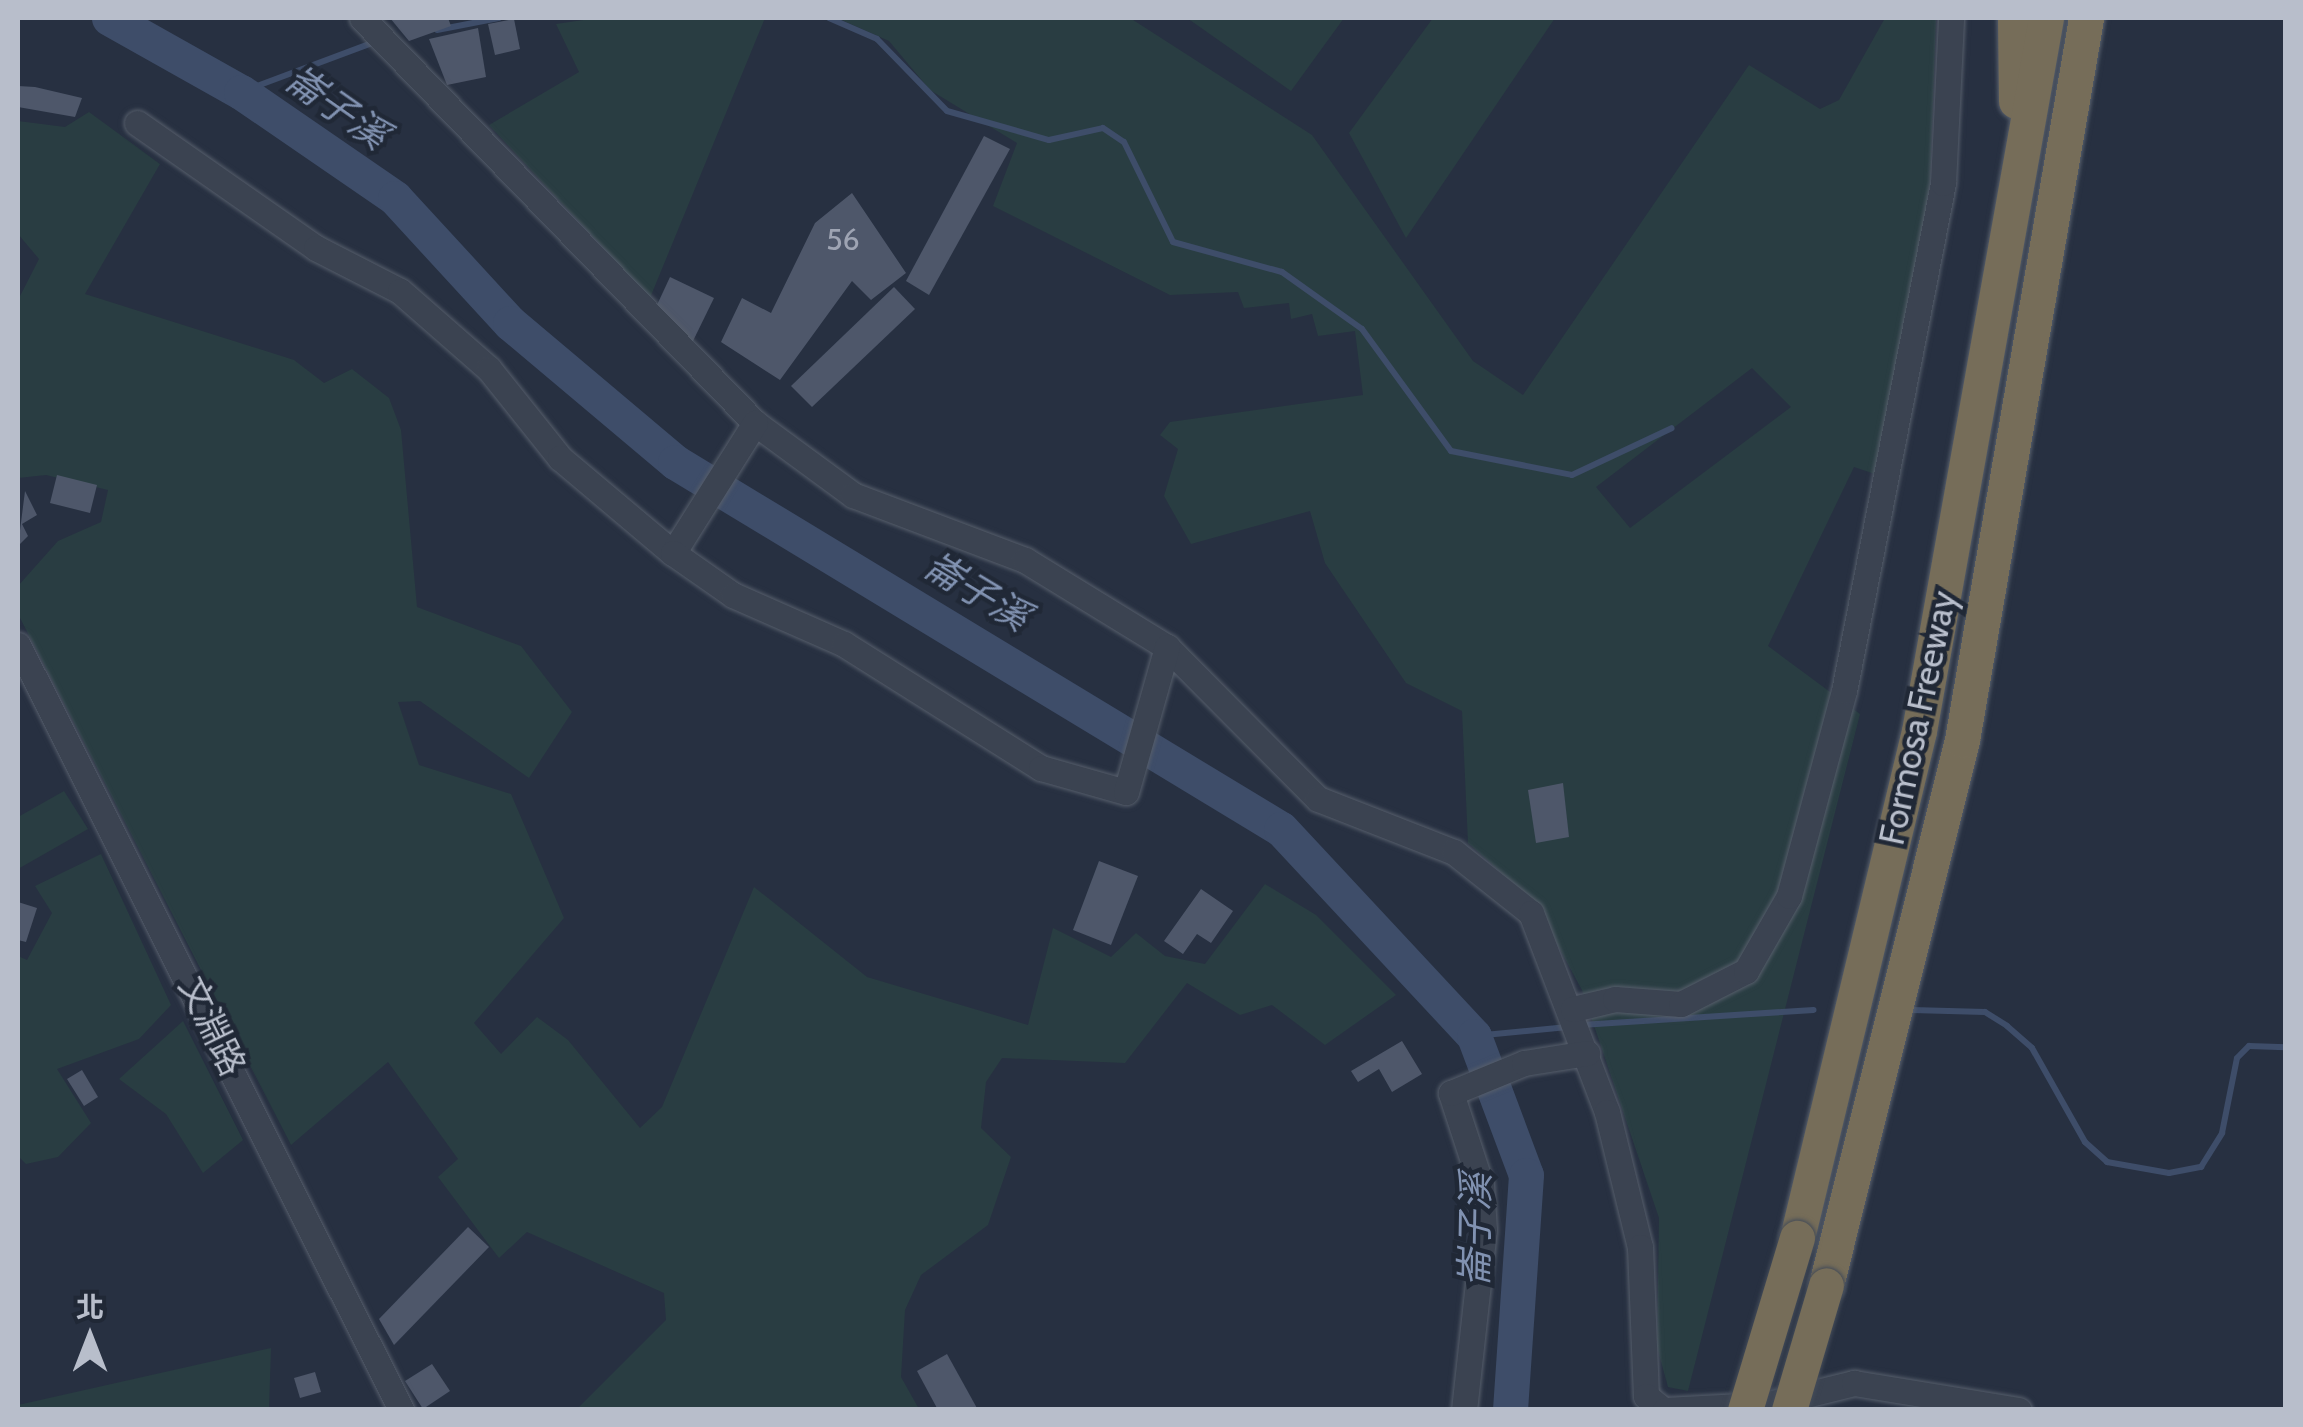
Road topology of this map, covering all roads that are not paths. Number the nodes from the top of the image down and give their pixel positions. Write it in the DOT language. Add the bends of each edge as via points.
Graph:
graph roads {
  1 [pos="362,18"];
  2 [pos="1951,18"];
  3 [pos="2016,18"];
  4 [pos="2046,18"];
  5 [pos="2086,18"];
  6 [pos="2100,18"];
  7 [pos="137,123"];
  8 [pos="2018,201"];
  9 [pos="2057,202"];
  10 [pos="754,423"];
  11 [pos="673,553"];
  12 [pos="18,646"];
  13 [pos="1167,646"];
  14 [pos="1573,1009"];
  15 [pos="1587,1053"];
  16 [pos="1768,1408"];
  17 [pos="401,1410"];
  18 [pos="1464,1410"];
  19 [pos="1664,1410"];
  20 [pos="2019,1410"];
  1 -- 10 [label="street"];
  2 -- 14 [label="street" via="1943,183 1844,691 1789,896 1746,971 1681,1004 1615,999"];
  3 -- 8 [label="highway"];
  4 -- 8 [label="highway, Formosa Freeway"];
  5 -- 9 [label="highway, Formosa Freeway"];
  6 -- 9 [label="highway"];
  7 -- 11 [label="street" via="316,248 400,292 489,369 560,458"];
  8 -- 16 [label="highway, Formosa Freeway, bridge" via="1920,731 1797,1238"];
  9 -- 16 [label="highway, Formosa Freeway, bridge" via="1962,740 1826,1285"];
  10 -- 11 [label="street"];
  10 -- 13 [label="street" via="853,495 1025,560"];
  11 -- 13 [label="street" via="733,596 844,644 1041,768 1126,792"];
  12 -- 17 [label="street, 文淵路"];
  13 -- 14 [label="street" via="1318,799 1454,852 1531,913"];
  14 -- 15 [label="street"];
  15 -- 18 [label="street" via="1524,1062 1450,1093 1481,1185 1484,1230"];
  15 -- 19 [label="street" via="1640,1247 1646,1396"];
  16 -- 19 [label="street"];
  16 -- 20 [label="street" via="1854,1383"];
}
